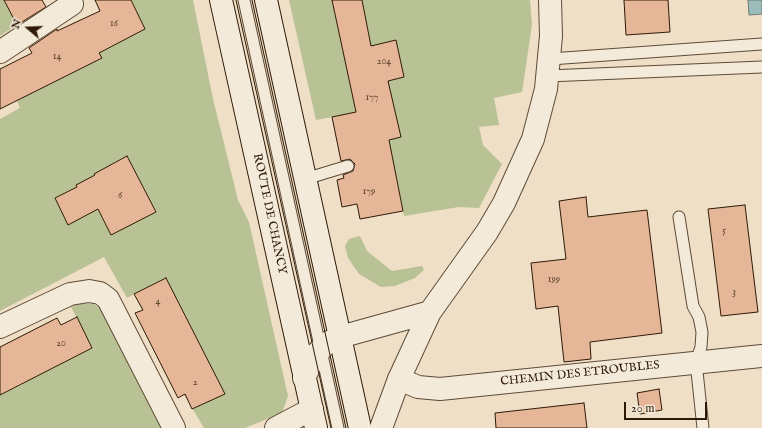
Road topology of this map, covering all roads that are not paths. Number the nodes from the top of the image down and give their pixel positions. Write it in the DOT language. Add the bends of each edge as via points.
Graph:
graph roads {
  1 [pos="221,0"];
  2 [pos="244,0"];
  3 [pos="266,0"];
  4 [pos="550,0"];
  5 [pos="72,4"];
  6 [pos="762,44"];
  7 [pos="0,52"];
  8 [pos="549,67"];
  9 [pos="762,67"];
  10 [pos="348,166"];
  11 [pos="306,179"];
  12 [pos="679,217"];
  13 [pos="430,312"];
  14 [pos="398,321"];
  15 [pos="0,327"];
  16 [pos="340,337"];
  17 [pos="320,348"];
  18 [pos="411,353"];
  19 [pos="762,356"];
  20 [pos="696,362"];
  21 [pos="304,378"];
  22 [pos="399,379"];
  23 [pos="314,418"];
  24 [pos="174,428"];
  25 [pos="276,428"];
  26 [pos="338,428"];
  27 [pos="360,428"];
  28 [pos="381,428"];
  29 [pos="703,428"];
  1 -- 21 [label="street, ROUTE DE CHANCY"];
  2 -- 17 [label="lane"];
  3 -- 11 [label="street"];
  4 -- 8 [label="street" via="552,36"];
  5 -- 7 [label="street"];
  6 -- 8 [label="lane"];
  8 -- 9 [label="lane"];
  8 -- 13 [label="street" via="544,103 533,139 506,198 487,232"];
  10 -- 11 [label="lane"];
  11 -- 16 [label="street"];
  12 -- 20 [label="lane" via="693,306 699,317 702,332"];
  13 -- 14 [label="street"];
  13 -- 18 [label="street"];
  14 -- 16 [label="street"];
  14 -- 18 [label="street" via="408,335"];
  15 -- 24 [label="street" via="70,294 89,291 100,293 108,299"];
  16 -- 17 [label="street"];
  16 -- 27 [label="street"];
  17 -- 21 [label="street" via="309,364"];
  17 -- 26 [label="lane"];
  18 -- 22 [label="street"];
  19 -- 20 [label="street, CHEMIN DES ETROUBLES"];
  20 -- 22 [label="street, CHEMIN DES ETROUBLES" via="440,389 418,387"];
  20 -- 29 [label="lane"];
  21 -- 23 [label="street, ROUTE DE CHANCY"];
  22 -- 28 [label="street"];
  23 -- 25 [label="street"];
}
